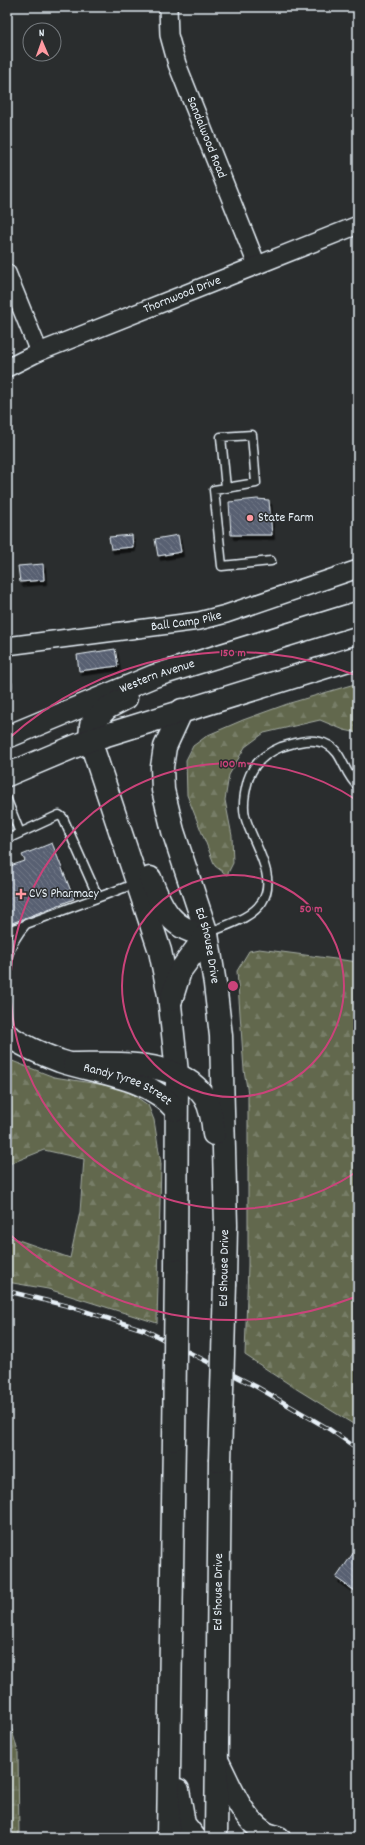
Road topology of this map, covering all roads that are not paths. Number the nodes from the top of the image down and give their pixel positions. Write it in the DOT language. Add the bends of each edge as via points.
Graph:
graph roads {
  1 [pos="168,7"];
  2 [pos="358,225"];
  3 [pos="257,265"];
  4 [pos="7,272"];
  5 [pos="39,352"];
  6 [pos="7,368"];
  7 [pos="226,488"];
  8 [pos="271,561"];
  9 [pos="358,569"];
  10 [pos="358,613"];
  11 [pos="7,646"];
  12 [pos="358,656"];
  13 [pos="154,676"];
  14 [pos="7,684"];
  15 [pos="7,687"];
  16 [pos="182,710"];
  17 [pos="7,736"];
  18 [pos="90,740"];
  19 [pos="7,775"];
  20 [pos="358,786"];
  21 [pos="7,800"];
  22 [pos="110,801"];
  23 [pos="20,833"];
  24 [pos="7,839"];
  25 [pos="138,882"];
  26 [pos="98,897"];
  27 [pos="26,924"];
  28 [pos="7,931"];
  29 [pos="207,934"];
  30 [pos="7,957"];
  31 [pos="170,1004"];
  32 [pos="7,1035"];
  33 [pos="74,1064"];
  34 [pos="177,1073"];
  35 [pos="176,1110"];
  36 [pos="226,1225"];
  37 [pos="170,1727"];
  38 [pos="217,1760"];
  39 [pos="168,1838"];
  40 [pos="195,1838"];
  41 [pos="216,1838"];
  42 [pos="279,1838"];
  1 -- 3 [label="street, Sandalwood Road" via="169,35 177,64"];
  2 -- 3 [label="street, Thornwood Drive"];
  3 -- 5 [label="street, Thornwood Drive"];
  4 -- 5 [label="street"];
  5 -- 6 [label="street, Thornwood Drive"];
  7 -- 7 [label="lane" via="256,483 252,435 221,437"];
  7 -- 8 [label="lane" via="214,490 222,566"];
  9 -- 11 [label="street, Ball Camp Pike" via="199,621"];
  10 -- 13 [label="street, Western Avenue"];
  12 -- 16 [label="street"];
  13 -- 17 [label="street, Western Avenue"];
  13 -- 18 [label="street" via="131,695 107,708 91,725"];
  14 -- 15 [label="lane"];
  16 -- 18 [label="street"];
  16 -- 29 [label="street, Ed Shouse Drive" via="165,747 162,767 163,790 173,831"];
  18 -- 19 [label="street"];
  18 -- 22 [label="street"];
  20 -- 29 [label="lane" via="352,781 330,745 313,740 271,752 252,769 244,792 245,815 265,865 268,883 263,901 248,916"];
  21 -- 23 [label="lane"];
  22 -- 25 [label="street"];
  22 -- 29 [label="street" via="131,831 165,912 185,928"];
  23 -- 24 [label="lane"];
  23 -- 26 [label="lane" via="59,815 63,818"];
  25 -- 26 [label="lane"];
  25 -- 31 [label="street" via="160,951"];
  26 -- 27 [label="lane"];
  27 -- 28 [label="lane"];
  27 -- 30 [label="lane" via="20,930"];
  29 -- 31 [label="street" via="180,971"];
  29 -- 36 [label="street, Ed Shouse Drive" via="221,1036"];
  31 -- 34 [label="street"];
  32 -- 33 [label="street, Randy Tyree Street" via="20,1044 60,1061"];
  33 -- 34 [label="street, Randy Tyree Street" via="132,1065 162,1068"];
  33 -- 35 [label="street, Randy Tyree Street" via="132,1081 160,1094"];
  34 -- 35 [label="street"];
  34 -- 36 [label="street" via="194,1086 208,1106 214,1134 216,1193"];
  35 -- 37 [label="street, bridge"];
  36 -- 38 [label="street, Ed Shouse Drive, bridge" via="220,1461"];
  37 -- 39 [label="street"];
  37 -- 40 [label="street" via="184,1824"];
  38 -- 41 [label="street, Ed Shouse Drive"];
  38 -- 42 [label="street" via="248,1816 265,1832"];
}
